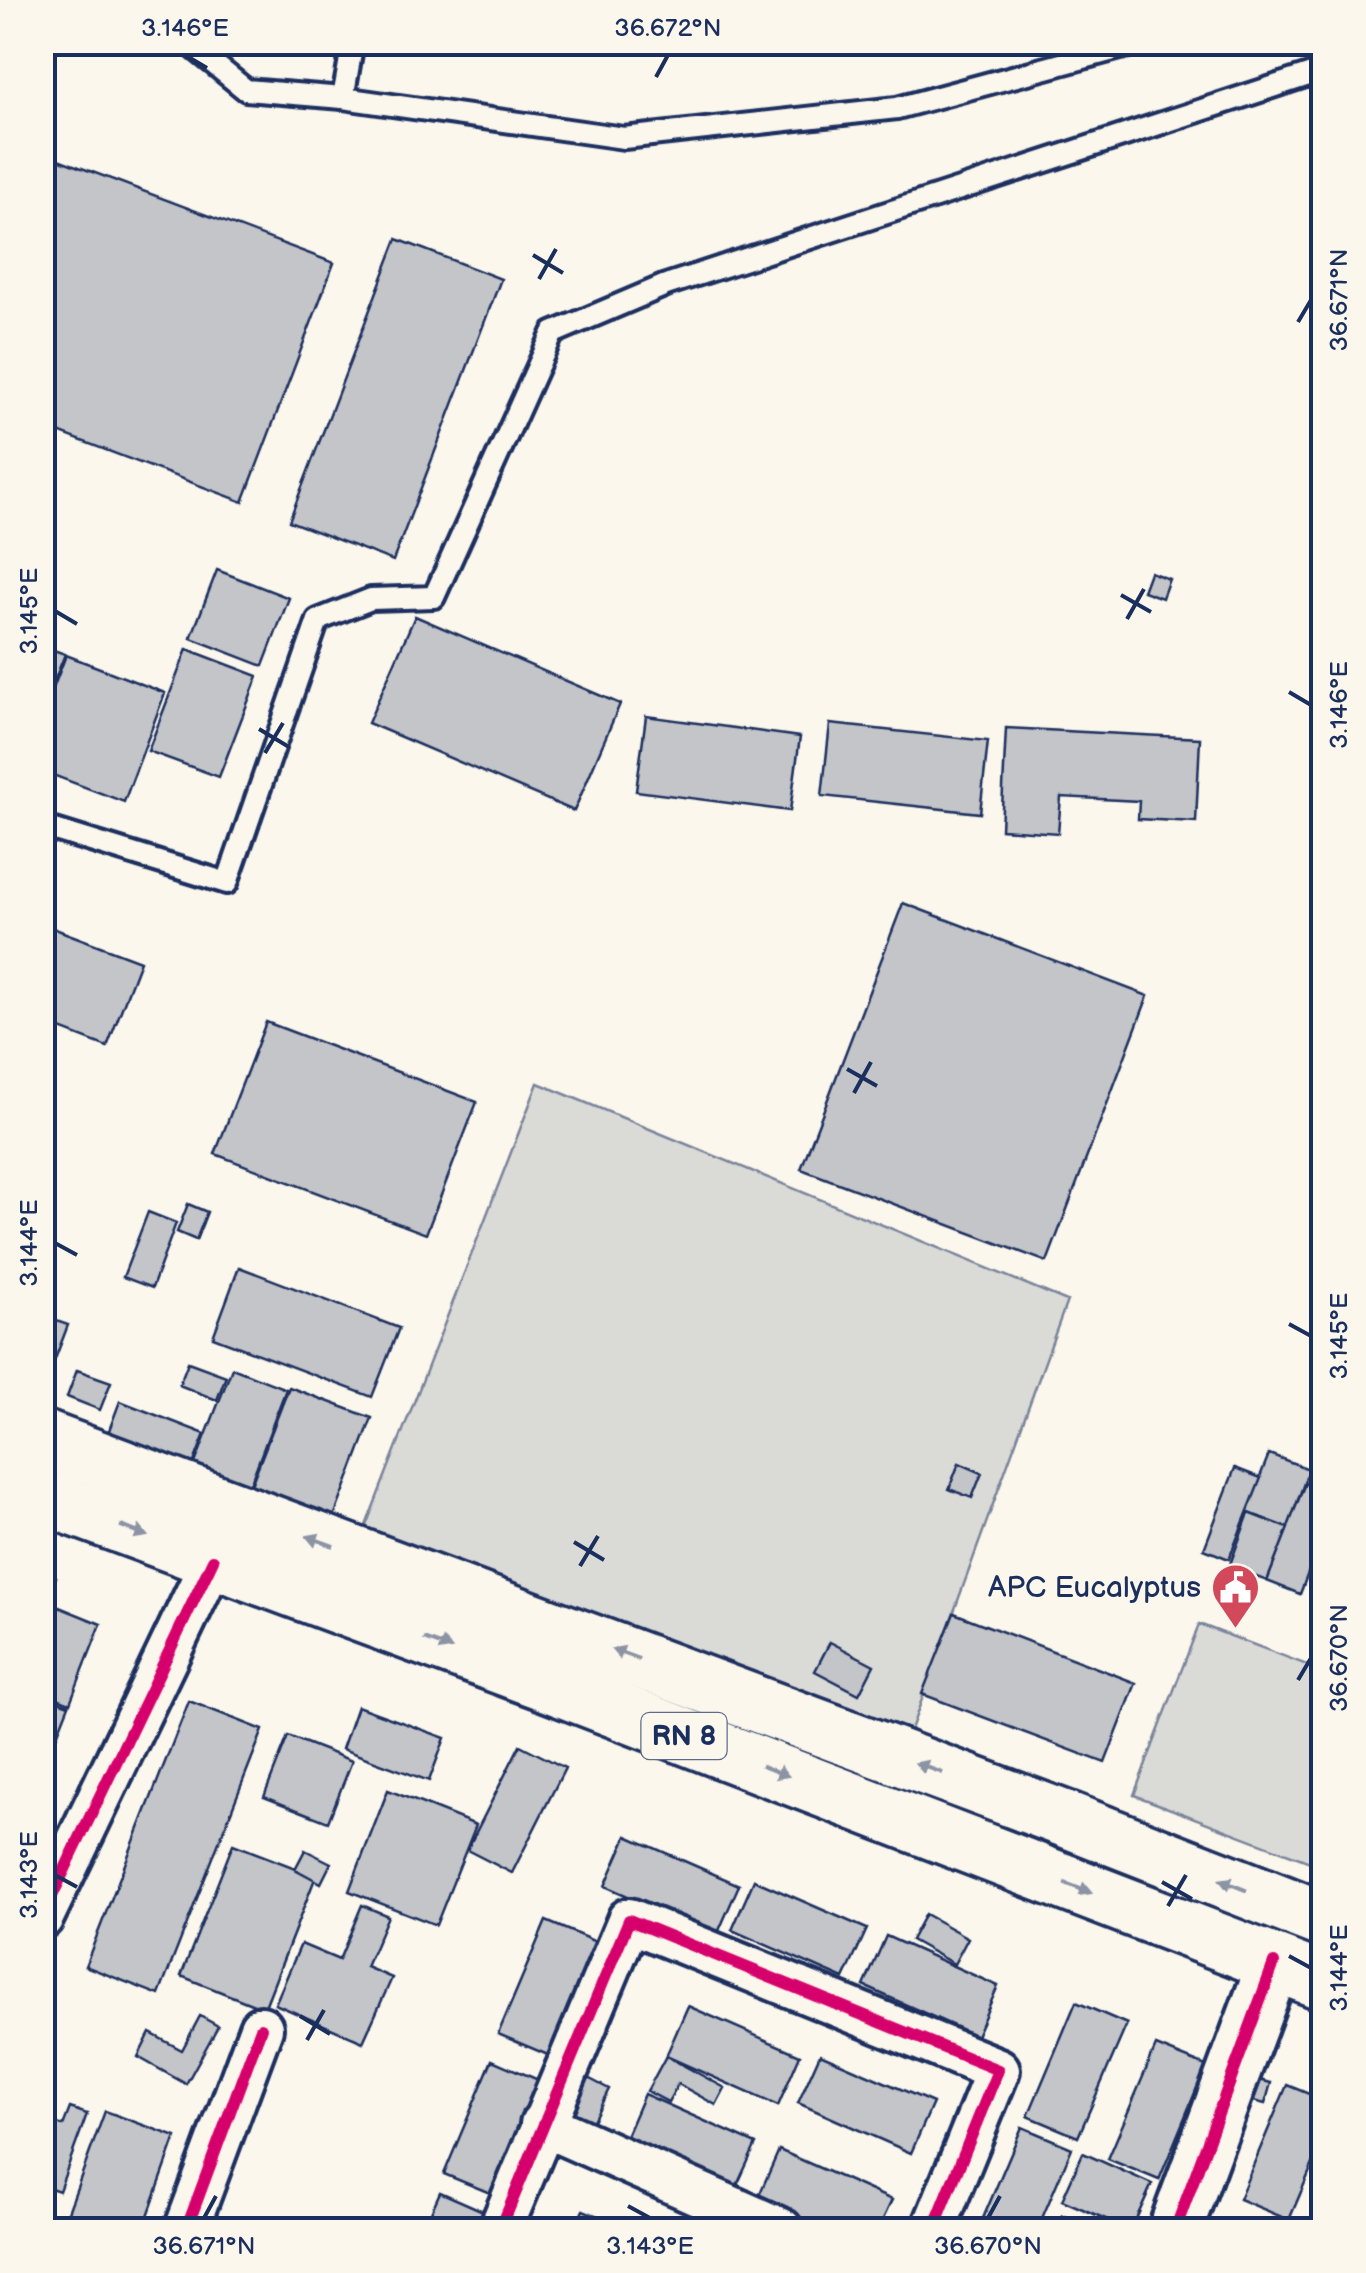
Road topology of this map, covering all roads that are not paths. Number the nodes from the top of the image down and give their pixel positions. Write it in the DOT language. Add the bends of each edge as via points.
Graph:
graph roads {
  1 [pos="188,42"];
  2 [pos="353,42"];
  3 [pos="1142,42"];
  4 [pos="1324,70"];
  5 [pos="343,98"];
  6 [pos="42,826"];
  7 [pos="42,1438"];
  8 [pos="42,1496"];
  9 [pos="213,1560"];
  10 [pos="42,1917"];
  11 [pos="1324,1920"];
  12 [pos="1299,1972"];
  13 [pos="261,2028"];
  14 [pos="542,2124"];
  15 [pos="186,2230"];
  16 [pos="500,2230"];
  17 [pos="781,2230"];
  18 [pos="932,2230"];
  19 [pos="1175,2230"];
  1 -- 5 [label="lane" via="246,90"];
  2 -- 5 [label="lane"];
  3 -- 5 [label="lane" via="898,108 624,138"];
  4 -- 6 [label="lane" via="666,285 553,333 434,596 372,600 318,620 228,883"];
  11 -- 7 [label="main road, RN 8, one-way"];
  8 -- 9 [label="main road, RN 8, one-way"];
  9 -- 10 [label="street"];
  9 -- 12 [label="main road, RN 8, one-way"];
  12 -- 19 [label="street"];
  13 -- 15 [label="street"];
  14 -- 16 [label="street"];
  14 -- 17 [label="street"];
  14 -- 18 [label="street" via="629,1920 998,2070"];
}
